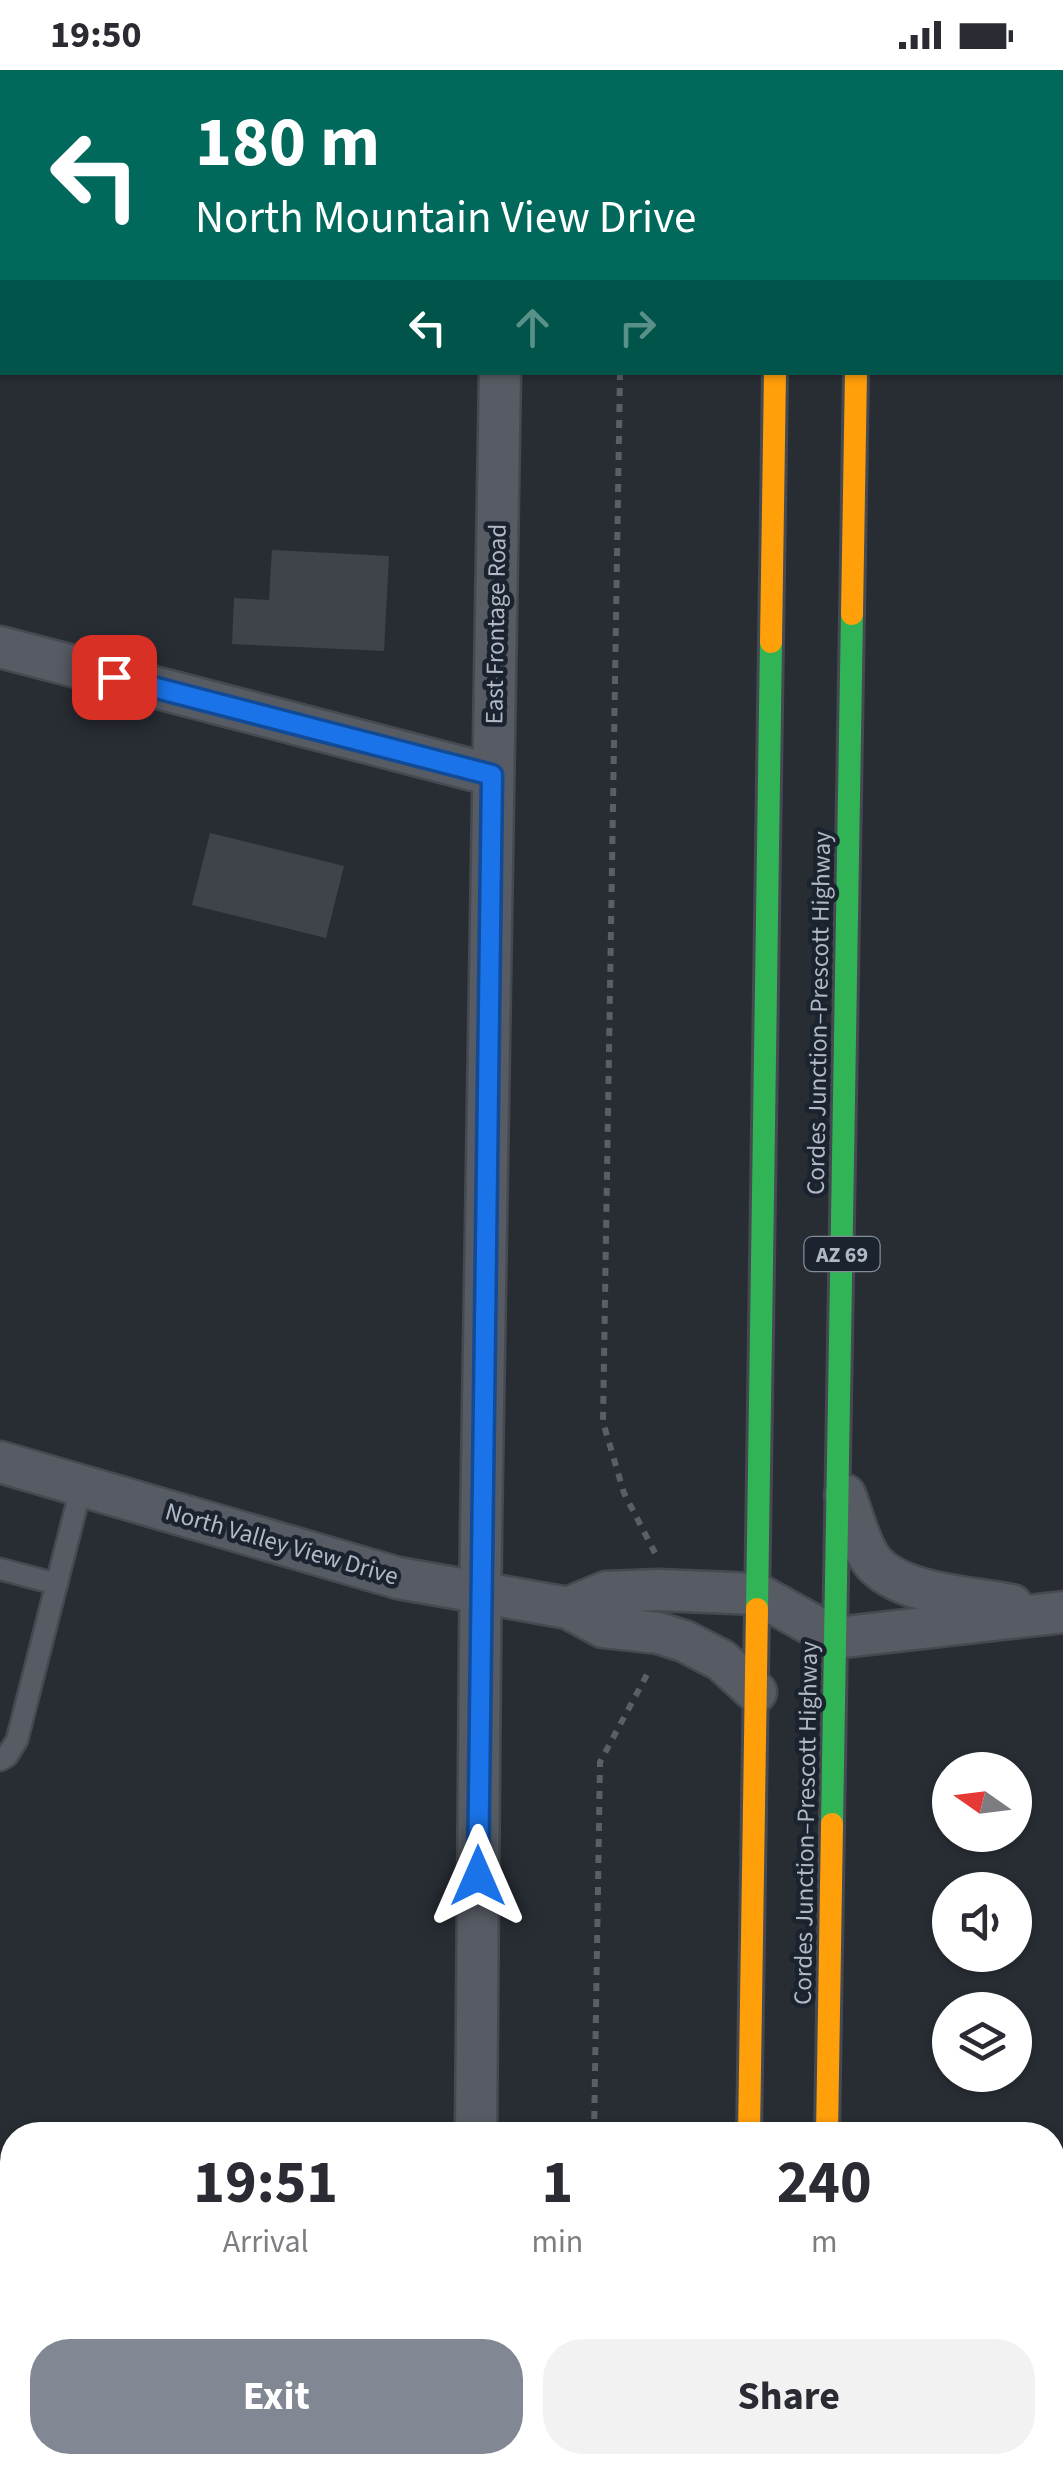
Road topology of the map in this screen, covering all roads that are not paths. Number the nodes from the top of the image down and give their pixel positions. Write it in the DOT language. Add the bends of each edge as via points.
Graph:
graph roads {
  1 [pos="500,375"];
  2 [pos="775,375"];
  3 [pos="856,375"];
  4 [pos="0,647"];
  5 [pos="492,775"];
  6 [pos="0,1462"];
  7 [pos="840,1480"];
  8 [pos="82,1484"];
  9 [pos="0,1570"];
  10 [pos="57,1584"];
  11 [pos="480,1594"];
  12 [pos="757,1594"];
  13 [pos="568,1608"];
  14 [pos="1059,1612"];
  15 [pos="836,1638"];
  16 [pos="756,1692"];
  17 [pos="0,1760"];
  18 [pos="476,2122"];
  19 [pos="749,2122"];
  20 [pos="827,2122"];
  1 -- 5 [label="street, East Frontage Road"];
  2 -- 12 [label="main road, Cordes Junction–Prescott Highway"];
  3 -- 7 [label="main road, Cordes Junction–Prescott Highway / AZ 69"];
  4 -- 5 [label="street"];
  5 -- 11 [label="street, East Frontage Road"];
  6 -- 8 [label="street, North Valley View Drive"];
  7 -- 14 [label="street" via="869,1558 884,1573 906,1585"];
  7 -- 15 [label="main road, Cordes Junction–Prescott Highway / AZ 69"];
  8 -- 10 [label="lane"];
  8 -- 11 [label="street, North Valley View Drive" via="398,1578"];
  9 -- 10 [label="lane"];
  10 -- 17 [label="lane" via="18,1740"];
  11 -- 13 [label="street, North Valley View Drive"];
  11 -- 18 [label="street, East Frontage Road"];
  12 -- 13 [label="street, North Valley View Drive" via="606,1592"];
  12 -- 15 [label="street, North Valley View Drive"];
  12 -- 16 [label="main road, Cordes Junction–Prescott Highway"];
  13 -- 16 [label="street, North Valley View Drive" via="603,1627 684,1640 721,1660"];
  14 -- 15 [label="street"];
  15 -- 20 [label="main road, Cordes Junction–Prescott Highway / AZ 69"];
  16 -- 19 [label="main road, Cordes Junction–Prescott Highway"];
}
